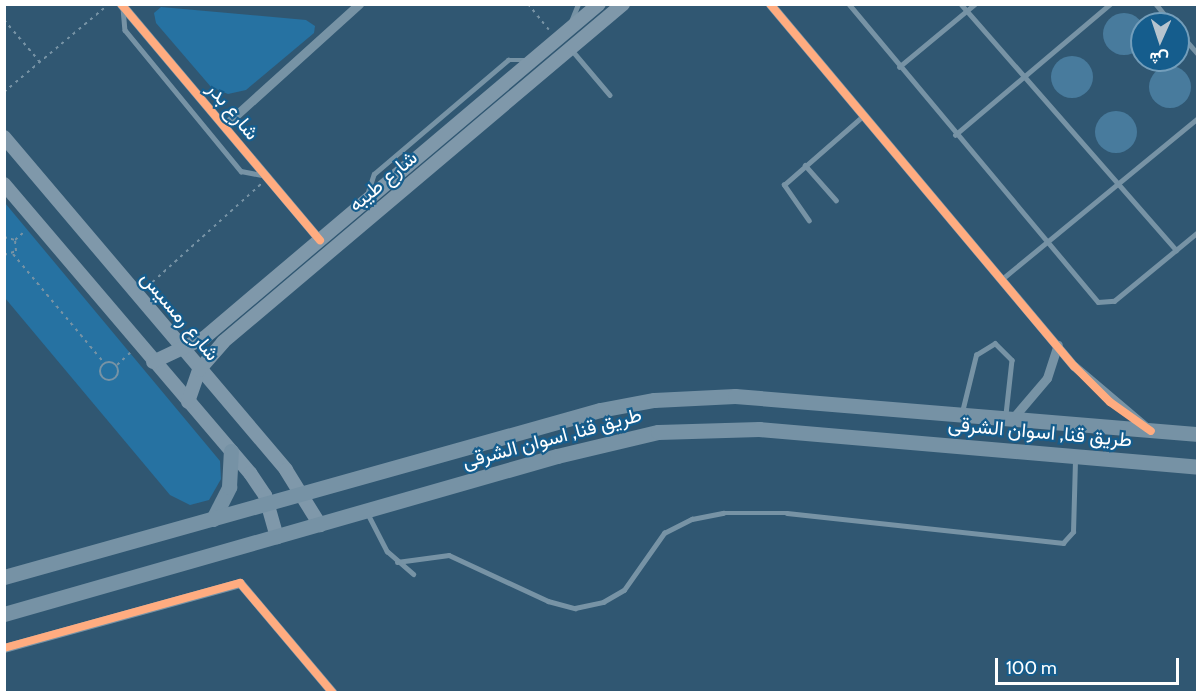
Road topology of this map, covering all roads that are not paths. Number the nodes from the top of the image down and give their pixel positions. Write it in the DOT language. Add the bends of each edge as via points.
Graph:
graph roads {
  1 [pos="359,4"];
  2 [pos="578,4"];
  3 [pos="599,4"];
  4 [pos="623,4"];
  5 [pos="770,4"];
  6 [pos="849,4"];
  7 [pos="962,4"];
  8 [pos="975,4"];
  9 [pos="1110,4"];
  10 [pos="122,6"];
  11 [pos="967,11"];
  12 [pos="562,35"];
  13 [pos="571,49"];
  14 [pos="899,68"];
  15 [pos="1025,76"];
  16 [pos="610,95"];
  17 [pos="864,115"];
  18 [pos="1197,118"];
  19 [pos="224,126"];
  20 [pos="955,135"];
  21 [pos="4,137"];
  22 [pos="805,165"];
  23 [pos="267,177"];
  24 [pos="1118,183"];
  25 [pos="4,184"];
  26 [pos="836,200"];
  27 [pos="809,221"];
  28 [pos="1197,232"];
  29 [pos="320,240"];
  30 [pos="1046,243"];
  31 [pos="1176,250"];
  32 [pos="1002,279"];
  33 [pos="1058,345"];
  34 [pos="183,351"];
  35 [pos="153,362"];
  36 [pos="199,370"];
  37 [pos="188,402"];
  38 [pos="961,415"];
  39 [pos="1009,419"];
  40 [pos="1151,431"];
  41 [pos="1197,434"];
  42 [pos="231,451"];
  43 [pos="1075,456"];
  44 [pos="1197,467"];
  45 [pos="303,495"];
  46 [pos="269,504"];
  47 [pos="368,511"];
  48 [pos="213,519"];
  49 [pos="320,525"];
  50 [pos="278,537"];
  51 [pos="397,562"];
  52 [pos="413,574"];
  53 [pos="4,577"];
  54 [pos="4,614"];
  55 [pos="4,648"];
  56 [pos="332,693"];
  1 -- 19 [label="street"];
  2 -- 12 [label="lane"];
  3 -- 12 [label="main road, شارع طيبه"];
  4 -- 13 [label="main road, شارع طيبه"];
  5 -- 17 [label="street"];
  6 -- 14 [label="lane"];
  7 -- 11 [label="lane"];
  8 -- 11 [label="lane"];
  9 -- 15 [label="lane"];
  10 -- 19 [label="street, شارع بدر"];
  10 -- 23 [label="lane" via="125,30 241,171"];
  11 -- 14 [label="lane"];
  11 -- 15 [label="lane"];
  12 -- 13 [label="main road"];
  12 -- 29 [label="main road, شارع طيبه"];
  13 -- 16 [label="lane"];
  13 -- 36 [label="main road, شارع طيبه" via="223,342"];
  14 -- 20 [label="lane"];
  15 -- 20 [label="lane"];
  15 -- 24 [label="lane"];
  17 -- 22 [label="lane"];
  17 -- 32 [label="street"];
  18 -- 24 [label="lane"];
  19 -- 23 [label="street, شارع بدر"];
  20 -- 30 [label="lane"];
  21 -- 34 [label="main road, شارع رمسيس"];
  22 -- 26 [label="lane"];
  22 -- 27 [label="lane" via="783,188"];
  23 -- 29 [label="street, شارع بدر"];
  24 -- 30 [label="lane"];
  24 -- 31 [label="lane"];
  25 -- 35 [label="main road"];
  28 -- 31 [label="lane"];
  29 -- 34 [label="main road, شارع طيبه"];
  30 -- 31 [label="lane" via="1103,304 1114,302"];
  30 -- 32 [label="lane"];
  32 -- 33 [label="street"];
  33 -- 39 [label="street" via="1047,378"];
  33 -- 40 [label="street" via="1091,384"];
  34 -- 35 [label="main road, شارع طيبه"];
  34 -- 36 [label="main road, شارع رمسيس"];
  35 -- 37 [label="main road"];
  36 -- 37 [label="main road, شارع طيبه"];
  36 -- 45 [label="main road, شارع رمسيس"];
  37 -- 42 [label="main road"];
  38 -- 39 [label="main road, طريق قنا, اسوان الشرقى"];
  38 -- 39 [label="lane" via="976,355 995,342 1012,360"];
  38 -- 45 [label="main road, طريق قنا, اسوان الشرقى" via="735,396 654,400 591,412"];
  39 -- 40 [label="main road, طريق قنا, اسوان الشرقى"];
  40 -- 41 [label="main road, طريق قنا, اسوان الشرقى"];
  42 -- 46 [label="main road"];
  42 -- 48 [label="main road" via="229,487"];
  43 -- 44 [label="main road, طريق قنا, اسوان الشرقى"];
  43 -- 47 [label="main road, طريق قنا, اسوان الشرقى" via="759,429 682,430 600,444"];
  43 -- 51 [label="lane" via="1073,532 1063,543 787,513 715,514 664,533 624,590 603,602 575,608 548,601 449,555"];
  45 -- 46 [label="main road, طريق قنا, اسوان الشرقى"];
  45 -- 49 [label="main road, شارع رمسيس"];
  46 -- 48 [label="main road, طريق قنا, اسوان الشرقى"];
  46 -- 50 [label="main road"];
  47 -- 49 [label="main road, طريق قنا, اسوان الشرقى"];
  47 -- 51 [label="lane" via="379,539"];
  48 -- 53 [label="main road, طريق قنا, اسوان الشرقى"];
  49 -- 50 [label="main road, طريق قنا, اسوان الشرقى"];
  50 -- 54 [label="main road, طريق قنا, اسوان الشرقى"];
  51 -- 52 [label="lane"];
  55 -- 56 [label="street" via="240,583"];
}
